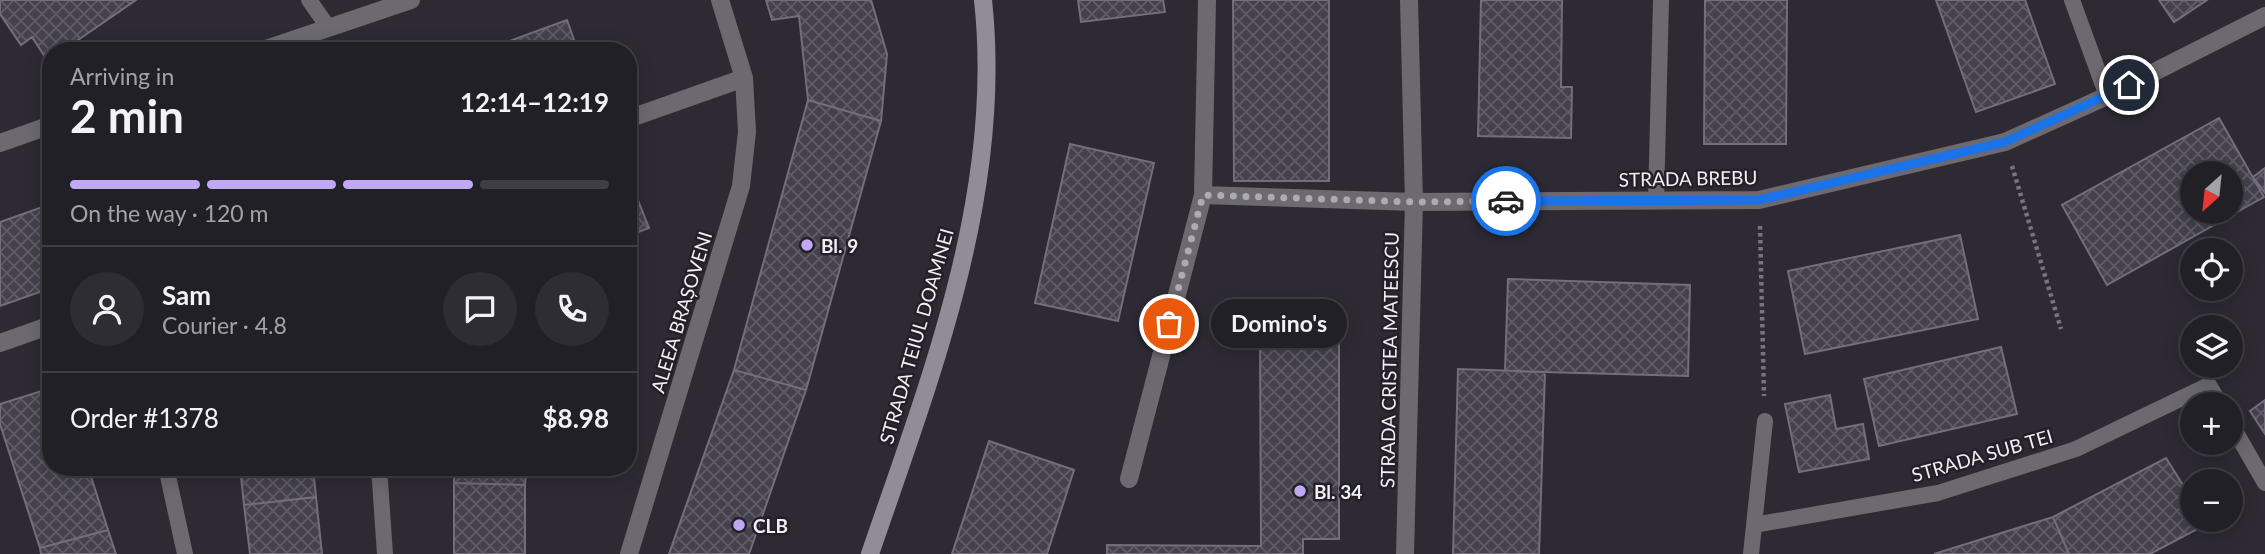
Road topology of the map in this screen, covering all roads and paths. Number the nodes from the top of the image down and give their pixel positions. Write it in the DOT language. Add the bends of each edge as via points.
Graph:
graph roads {
  1 [pos="309,0"];
  2 [pos="411,0"];
  3 [pos="720,0"];
  4 [pos="983,0"];
  5 [pos="1207,0"];
  6 [pos="1409,0"];
  7 [pos="1661,0"];
  8 [pos="2072,0"];
  9 [pos="2265,16"];
  10 [pos="328,27"];
  11 [pos="286,42"];
  12 [pos="744,78"];
  13 [pos="2106,96"];
  14 [pos="637,116"];
  15 [pos="42,128"];
  16 [pos="0,142"];
  17 [pos="2005,142"];
  18 [pos="1203,195"];
  19 [pos="1759,200"];
  20 [pos="1656,201"];
  21 [pos="1414,202"];
  22 [pos="42,328"];
  23 [pos="2061,329"];
  24 [pos="0,343"];
  25 [pos="2194,392"];
  26 [pos="2212,392"];
  27 [pos="2180,399"];
  28 [pos="1765,421"];
  29 [pos="2243,444"];
  30 [pos="168,476"];
  31 [pos="380,476"];
  32 [pos="1129,479"];
  33 [pos="2265,482"];
  34 [pos="1754,525"];
  35 [pos="185,554"];
  36 [pos="385,554"];
  37 [pos="629,554"];
  38 [pos="870,554"];
  39 [pos="1405,554"];
  40 [pos="1751,554"];
  1 -- 10 [label="lane"];
  2 -- 10 [label="street"];
  3 -- 12 [label="street, ALEEA BRAȘOVENI"];
  4 -- 38 [label="street, STRADA TEIUL DOAMNEI" via="987,111 970,232"];
  5 -- 18 [label="street"];
  6 -- 21 [label="street, STRADA CRISTEA MATEESCU"];
  7 -- 20 [label="lane"];
  8 -- 13 [label="lane"];
  9 -- 13 [label="street, STRADA BREBU"];
  10 -- 11 [label="street"];
  12 -- 14 [label="street"];
  12 -- 37 [label="street, ALEEA BRAȘOVENI" via="747,132 741,186"];
  13 -- 17 [label="street, STRADA BREBU"];
  15 -- 16 [label="street"];
  17 -- 19 [label="street, STRADA BREBU"];
  17 -- 23 [label="path"];
  18 -- 21 [label="street, STRADA BREBU"];
  18 -- 32 [label="street"];
  19 -- 20 [label="street, STRADA BREBU"];
  19 -- 28 [label="path"];
  20 -- 21 [label="street, STRADA BREBU"];
  21 -- 39 [label="street, STRADA CRISTEA MATEESCU"];
  22 -- 24 [label="street"];
  25 -- 26 [label="lane, STRADA SUB TEI" via="2208,385"];
  27 -- 34 [label="lane, STRADA SUB TEI" via="2076,449 1938,493"];
  28 -- 34 [label="lane"];
  29 -- 33 [label="lane"];
  30 -- 35 [label="lane"];
  31 -- 36 [label="lane"];
  34 -- 40 [label="lane"];
}
